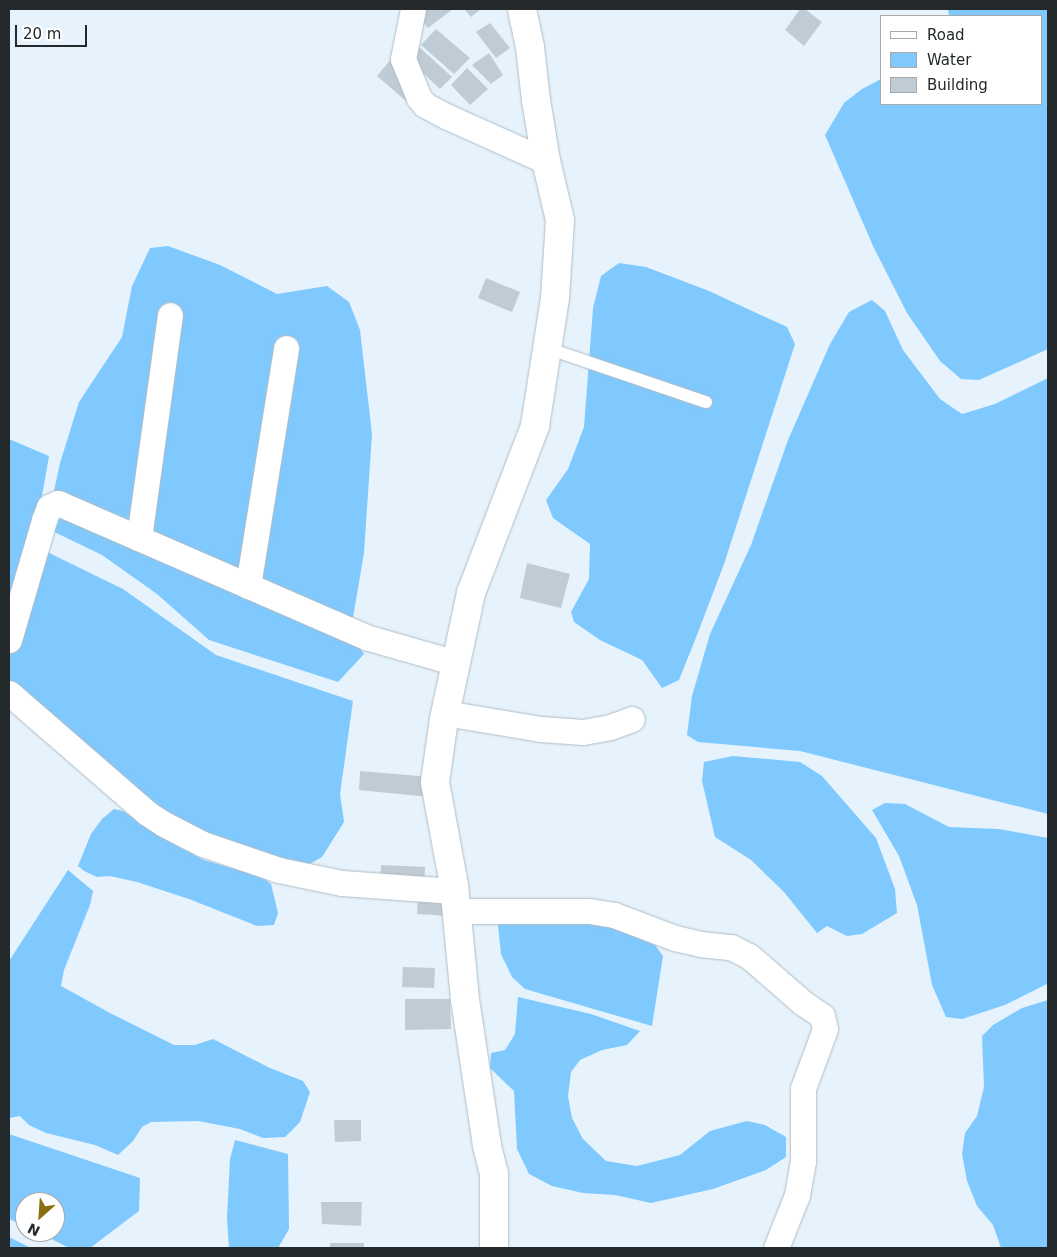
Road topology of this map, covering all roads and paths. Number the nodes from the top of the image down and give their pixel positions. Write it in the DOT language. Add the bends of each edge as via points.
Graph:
graph roads {
  1 [pos="413,9"];
  2 [pos="522,9"];
  3 [pos="546,161"];
  4 [pos="170,315"];
  5 [pos="286,348"];
  6 [pos="547,348"];
  7 [pos="706,402"];
  8 [pos="139,538"];
  9 [pos="248,586"];
  10 [pos="9,640"];
  11 [pos="456,663"];
  12 [pos="9,693"];
  13 [pos="445,713"];
  14 [pos="632,719"];
  15 [pos="456,901"];
  16 [pos="494,1248"];
  17 [pos="776,1248"];
  1 -- 3 [label="street" via="403,59 425,105"];
  2 -- 3 [label="main road"];
  3 -- 6 [label="main road" via="560,220 555,298"];
  4 -- 8 [label="street"];
  5 -- 9 [label="street"];
  6 -- 7 [label="lane"];
  6 -- 11 [label="main road" via="535,426 471,593"];
  8 -- 9 [label="street"];
  8 -- 10 [label="street" via="66,505 49,507"];
  9 -- 11 [label="street" via="369,638"];
  11 -- 13 [label="main road"];
  12 -- 15 [label="street" via="147,813 203,844 279,870"];
  13 -- 14 [label="street" via="541,730 582,732 610,728"];
  13 -- 15 [label="main road" via="435,782"];
  15 -- 16 [label="main road" via="465,999 494,1174"];
  15 -- 17 [label="street" via="614,916 675,938 731,947 749,956 822,1016 825,1029 803,1088 803,1161 798,1195"];
}
